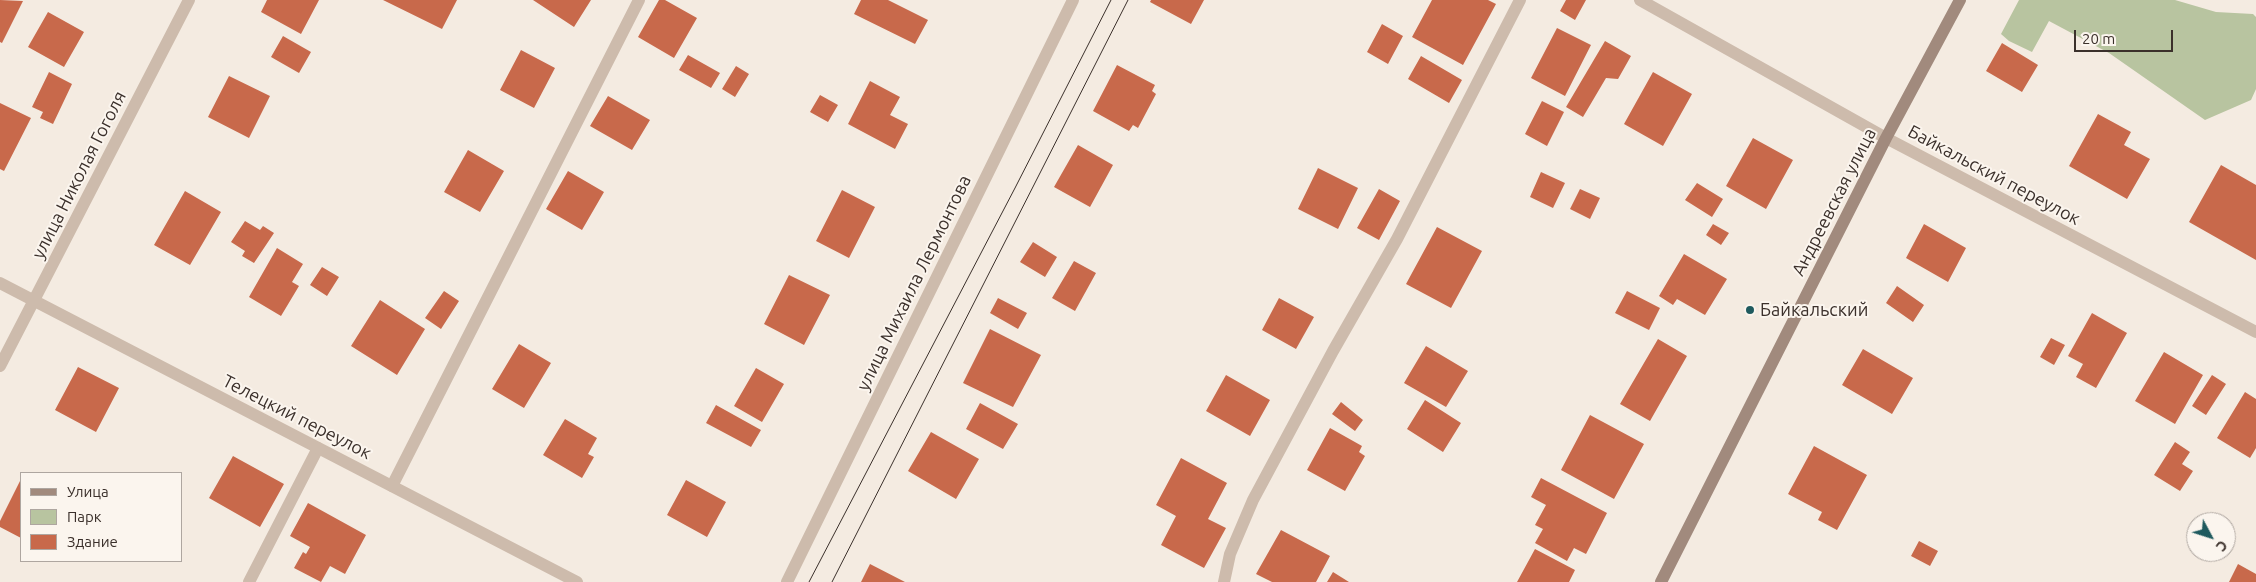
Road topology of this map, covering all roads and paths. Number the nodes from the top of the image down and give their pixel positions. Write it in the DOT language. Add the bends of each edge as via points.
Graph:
graph roads {
  1 [pos="190,0"];
  2 [pos="639,0"];
  3 [pos="1073,0"];
  4 [pos="1520,0"];
  5 [pos="1640,0"];
  6 [pos="1960,0"];
  7 [pos="1886,138"];
  8 [pos="0,282"];
  9 [pos="34,300"];
  10 [pos="2256,332"];
  11 [pos="0,366"];
  12 [pos="318,448"];
  13 [pos="392,486"];
  14 [pos="250,582"];
  15 [pos="577,582"];
  16 [pos="787,582"];
  17 [pos="1224,582"];
  18 [pos="1661,582"];
  1 -- 9 [label="street, улица Николая Гоголя"];
  2 -- 13 [label="street"];
  3 -- 16 [label="street, улица Михаила Лермонтова"];
  4 -- 17 [label="street" via="1397,239 1253,500 1230,554"];
  5 -- 7 [label="street, Байкальский переулок"];
  6 -- 7 [label="street, Андреевская улица"];
  7 -- 10 [label="street, Байкальский переулок"];
  7 -- 18 [label="street, Андреевская улица"];
  8 -- 9 [label="street, Телецкий переулок"];
  9 -- 11 [label="street, улица Николая Гоголя"];
  9 -- 12 [label="street, Телецкий переулок"];
  12 -- 13 [label="street, Телецкий переулок"];
  12 -- 14 [label="street"];
  13 -- 15 [label="street, Телецкий переулок"];
}
